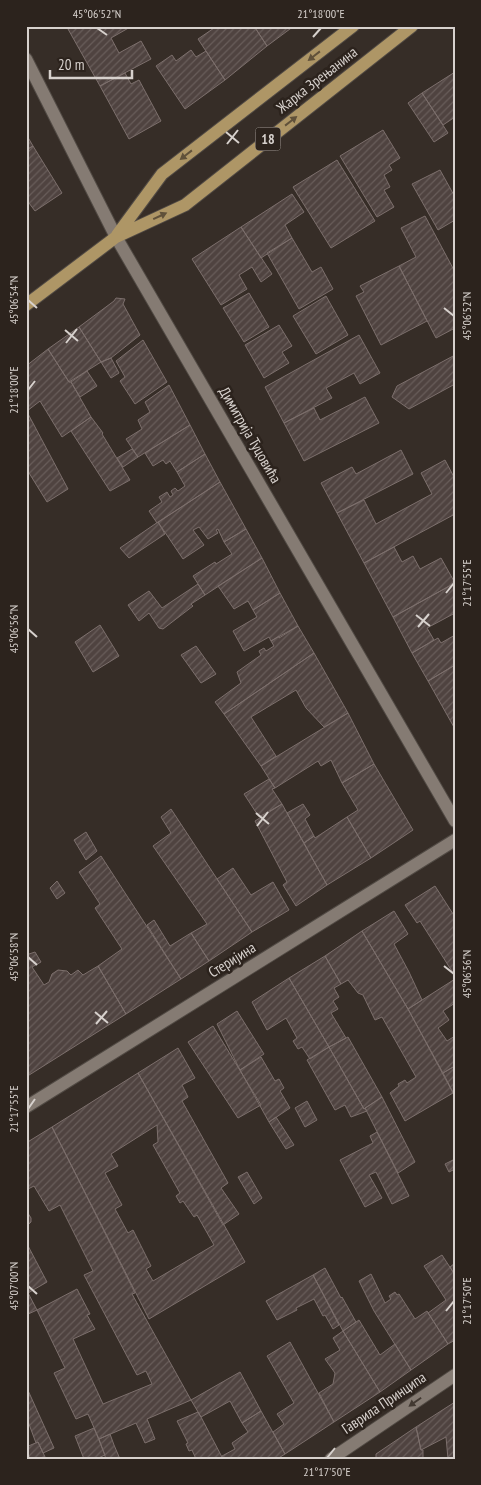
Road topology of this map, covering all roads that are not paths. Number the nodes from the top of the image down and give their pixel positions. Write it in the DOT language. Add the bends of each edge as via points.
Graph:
graph roads {
  1 [pos="353,26"];
  2 [pos="412,26"];
  3 [pos="26,59"];
  4 [pos="116,237"];
  5 [pos="26,305"];
  6 [pos="455,821"];
  7 [pos="455,840"];
  8 [pos="26,1107"];
  9 [pos="455,1374"];
  10 [pos="330,1459"];
  1 -- 4 [label="main road, Жарка Зрењанина / 18, one-way" via="162,174"];
  4 -- 2 [label="main road, Жарка Зрењанина / 18, one-way" via="185,205"];
  3 -- 4 [label="street, Димитрија Туцовића"];
  4 -- 5 [label="main road, Жарка Зрењанина / 18"];
  4 -- 6 [label="street, Димитрија Туцовића"];
  7 -- 8 [label="street, Стеријина"];
  9 -- 10 [label="street, Гаврила Принципа, one-way"];
}
